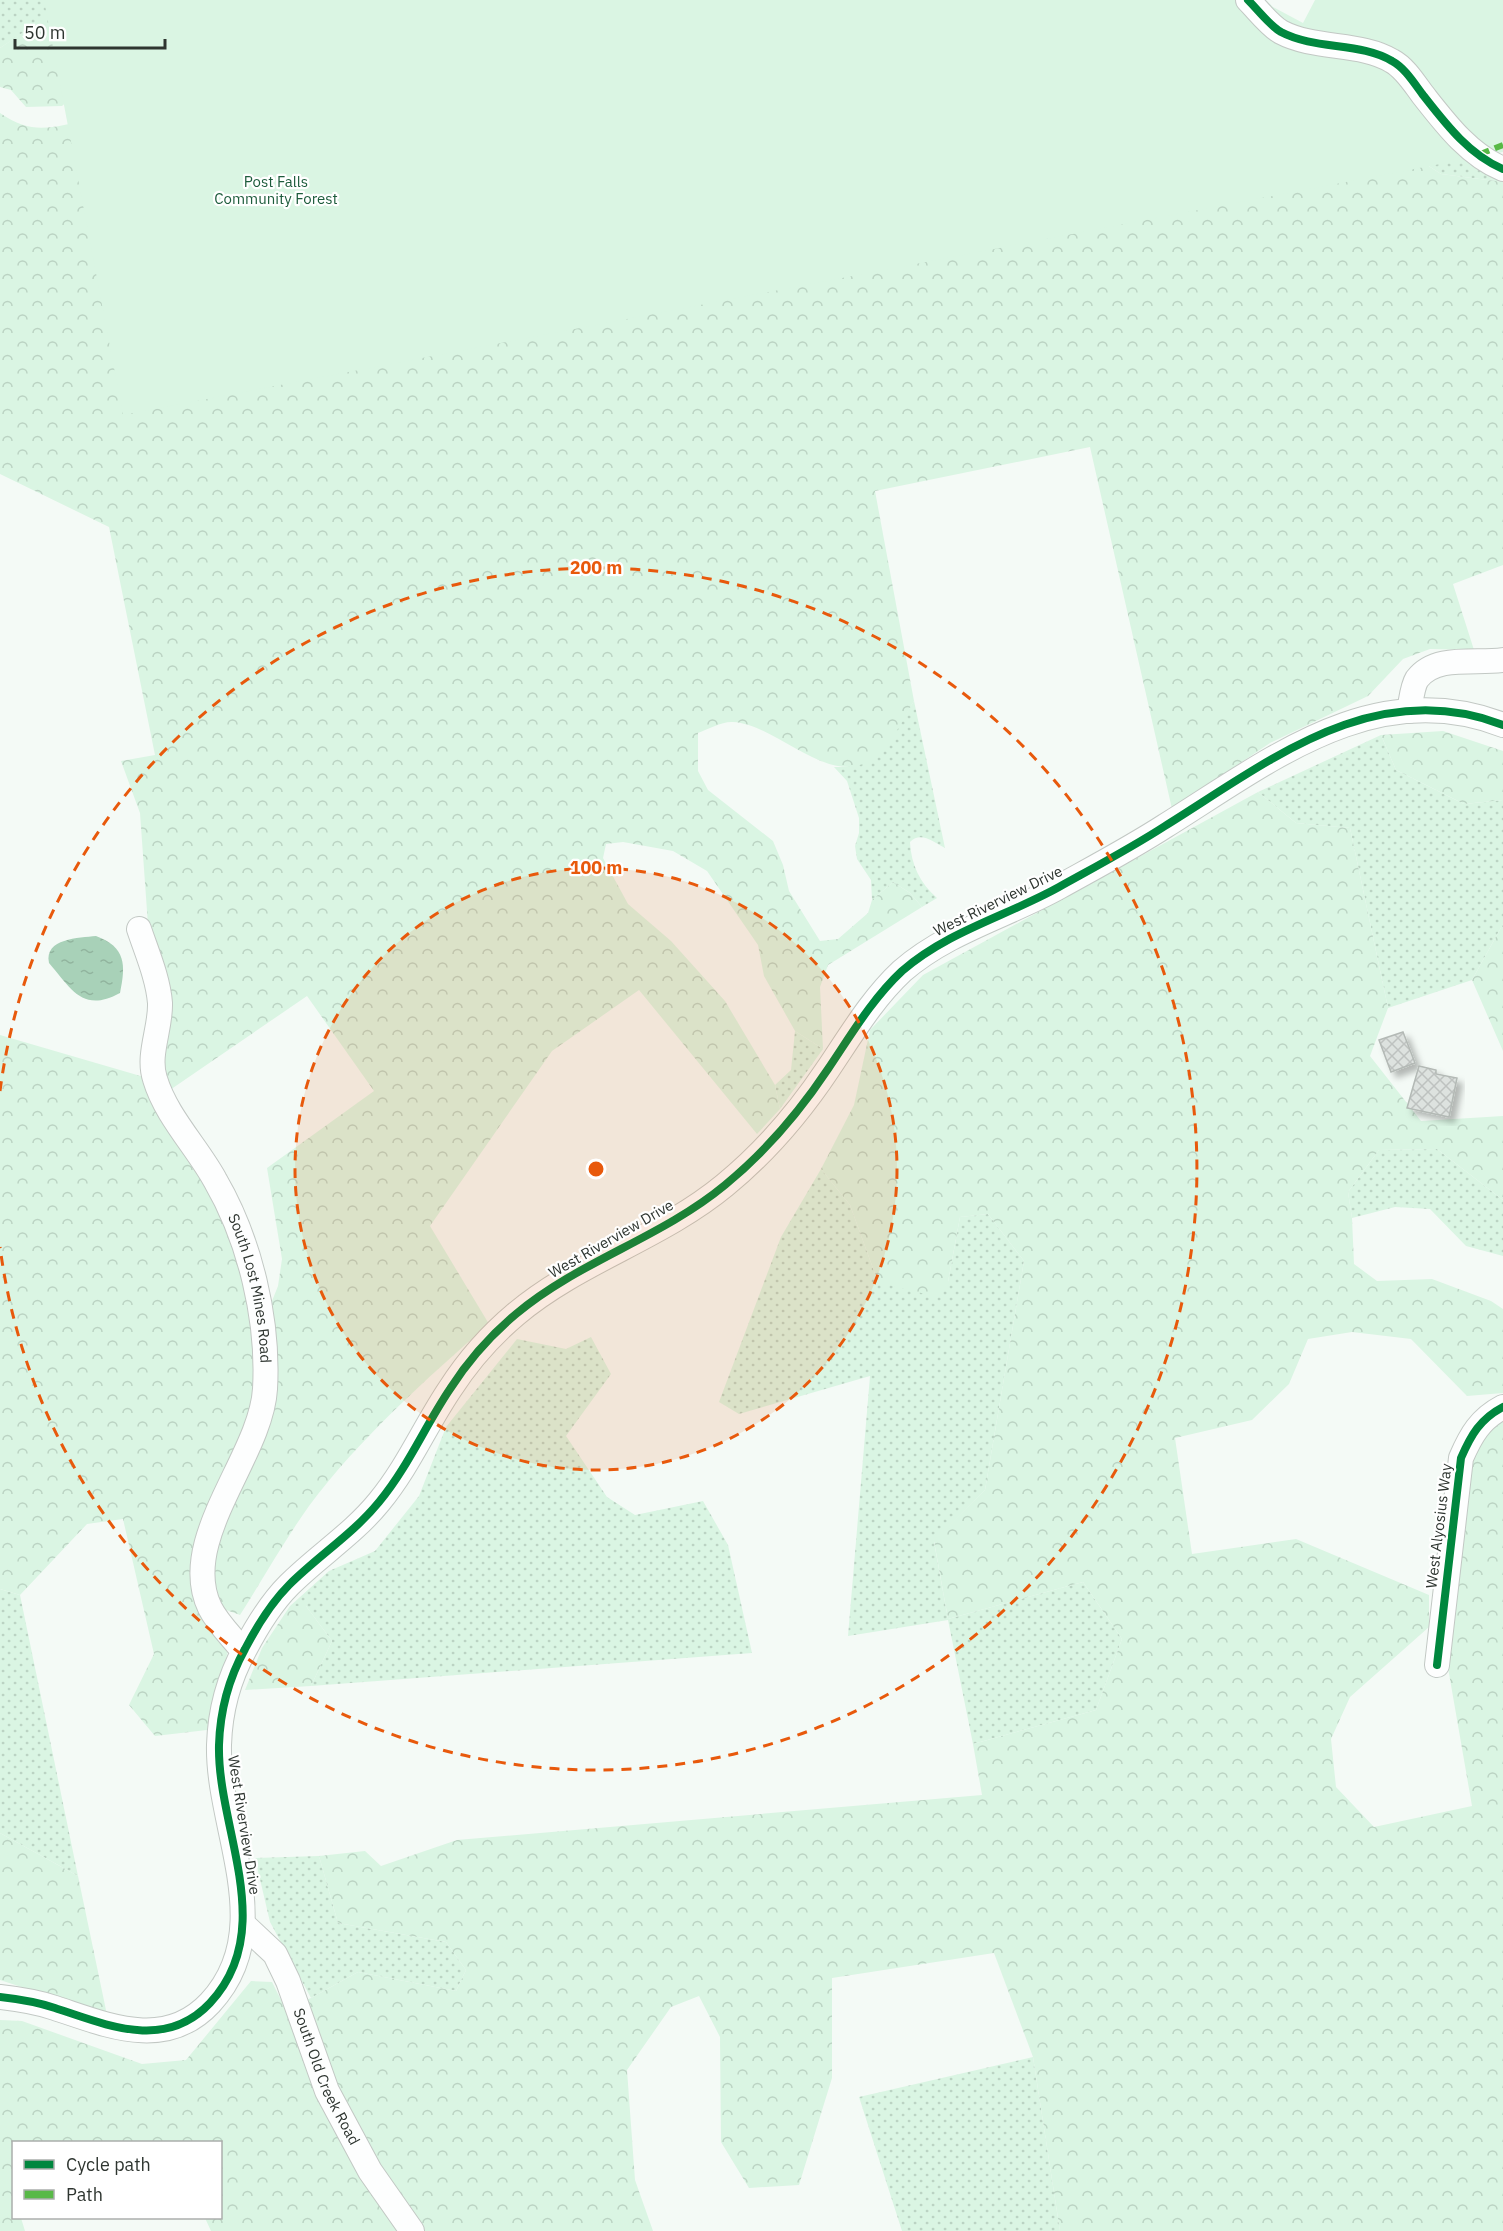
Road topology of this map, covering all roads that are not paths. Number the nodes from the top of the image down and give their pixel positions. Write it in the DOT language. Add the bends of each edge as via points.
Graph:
graph roads {
  1 [pos="1248,0"];
  2 [pos="1503,169"];
  3 [pos="1503,660"];
  4 [pos="1409,711"];
  5 [pos="1503,725"];
  6 [pos="139,929"];
  7 [pos="1503,1407"];
  8 [pos="243,1651"];
  9 [pos="1437,1665"];
  10 [pos="243,1924"];
  11 [pos="0,1997"];
  12 [pos="411,2231"];
  1 -- 2 [label="street" via="1279,30 1299,40 1376,54 1392,61 1408,75 1444,122 1478,155"];
  3 -- 4 [label="street" via="1447,663 1428,669 1416,681"];
  4 -- 5 [label="street, West Riverview Drive" via="1448,712"];
  4 -- 8 [label="street, West Riverview Drive" via="1361,720 1272,756 1165,827 1052,891 936,946 902,971 874,1001 786,1123 724,1186 656,1231 553,1287 483,1346 450,1388 406,1466 382,1499 364,1520 285,1588"];
  6 -- 8 [label="street, South Lost Mines Road" via="160,1002 154,1077 160,1095 216,1181 242,1236 255,1285 265,1392 208,1543 203,1581 211,1610"];
  7 -- 9 [label="street, West Alyosius Way" via="1487,1415 1471,1435 1461,1458"];
  8 -- 10 [label="street, West Riverview Drive" via="223,1709 219,1745 221,1782 239,1864"];
  10 -- 11 [label="street, West Riverview Drive" via="222,1988 186,2022 161,2030 109,2027 48,2005"];
  10 -- 12 [label="street, South Old Creek Road" via="275,1954 327,2091 370,2171"];
}
